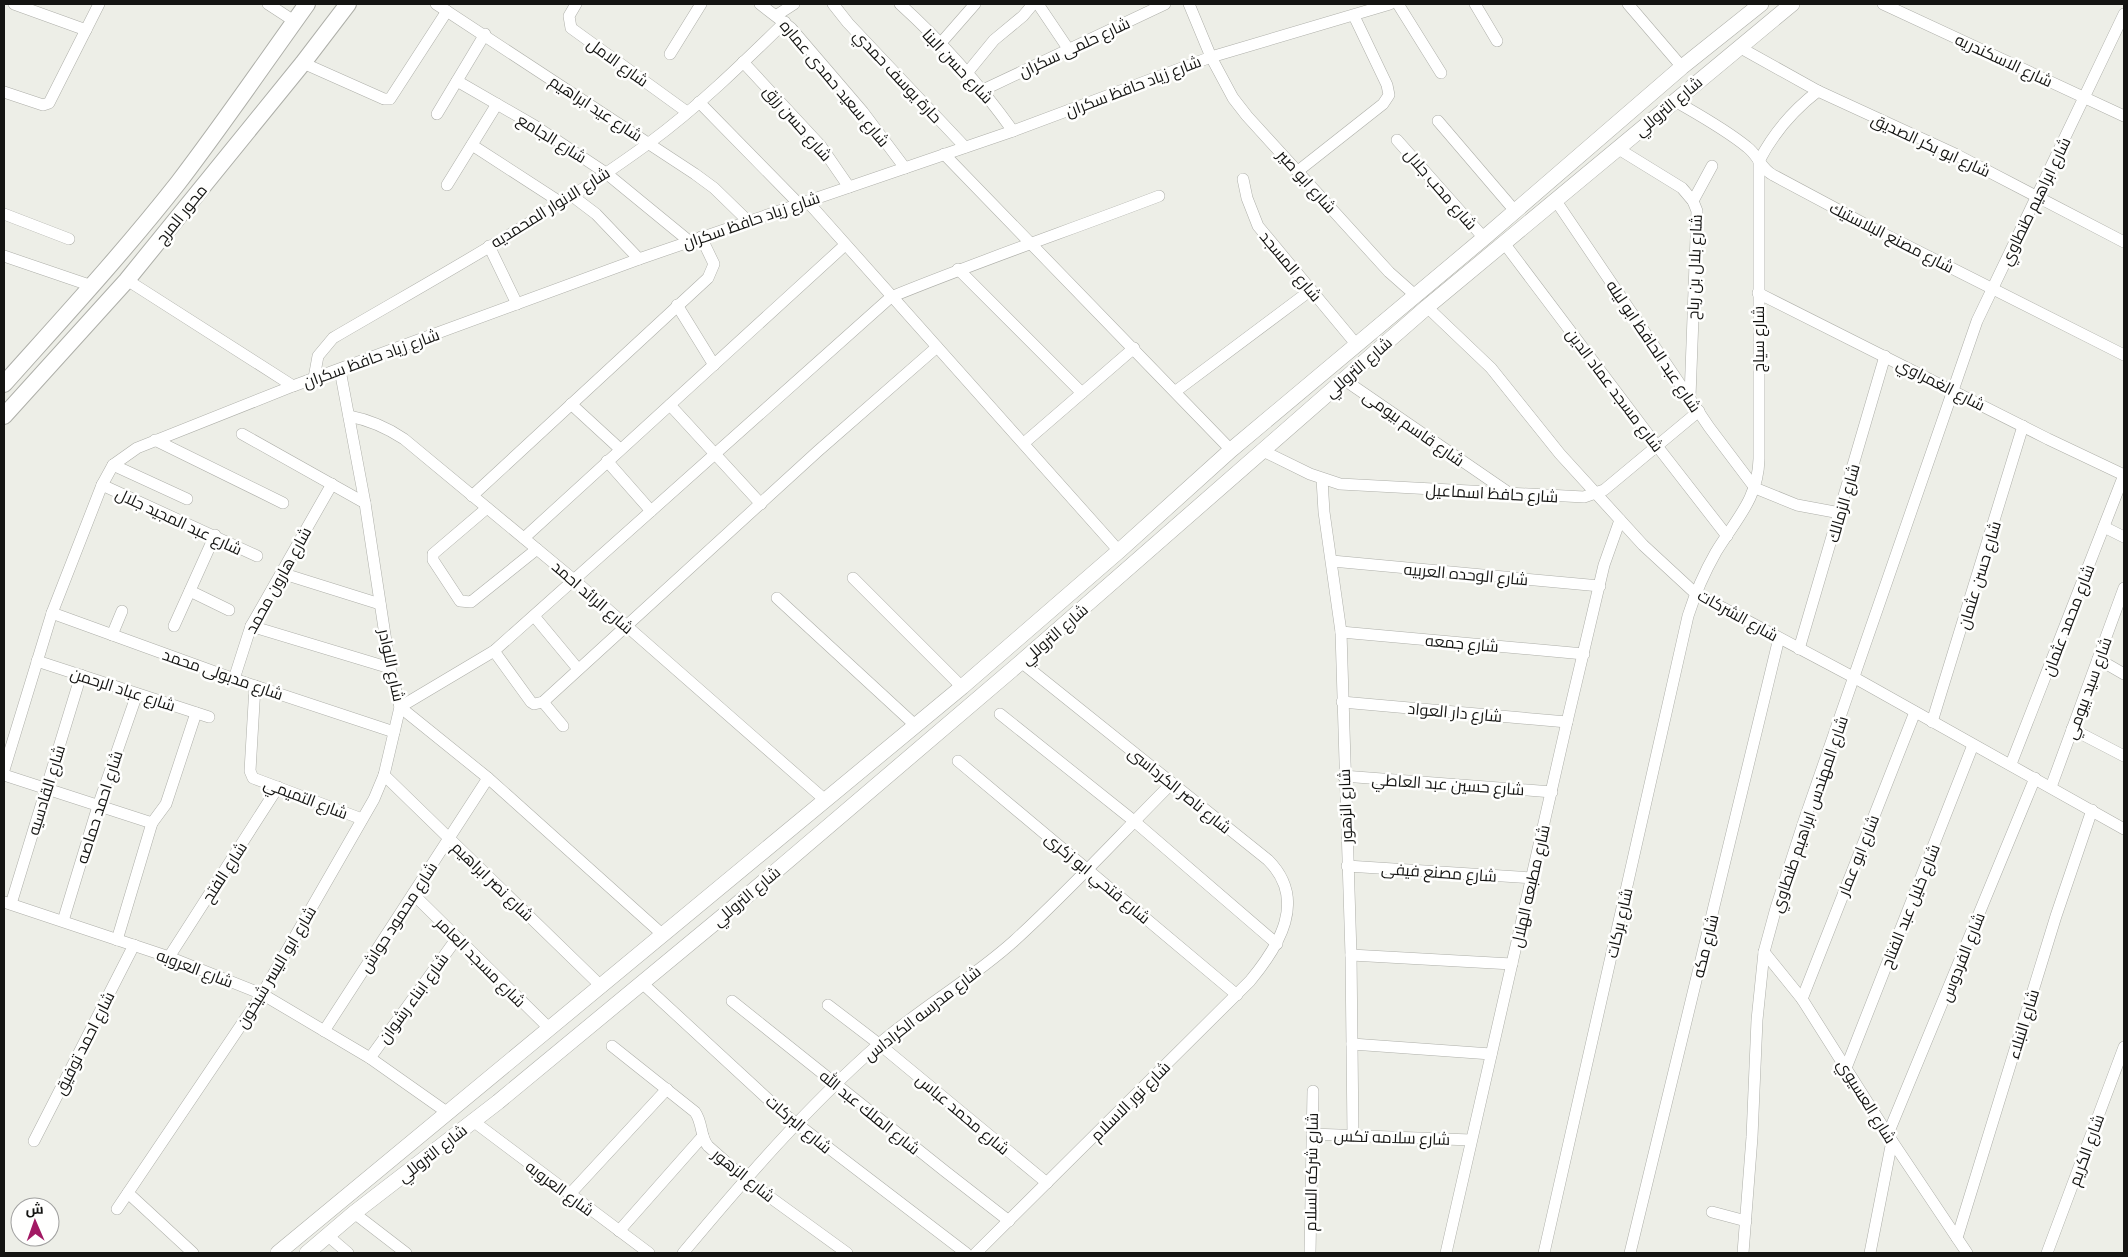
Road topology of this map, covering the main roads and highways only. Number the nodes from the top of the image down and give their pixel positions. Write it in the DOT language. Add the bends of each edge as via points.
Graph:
graph roads {
  1 [pos="307,4"];
  2 [pos="348,4"];
  3 [pos="4,384"];
  4 [pos="4,416"];
  1 -- 3 [label="main road, محور المرج" via="183,176 92,286"];
  2 -- 4 [label="main road, محور المرج" via="127,280"];
}
